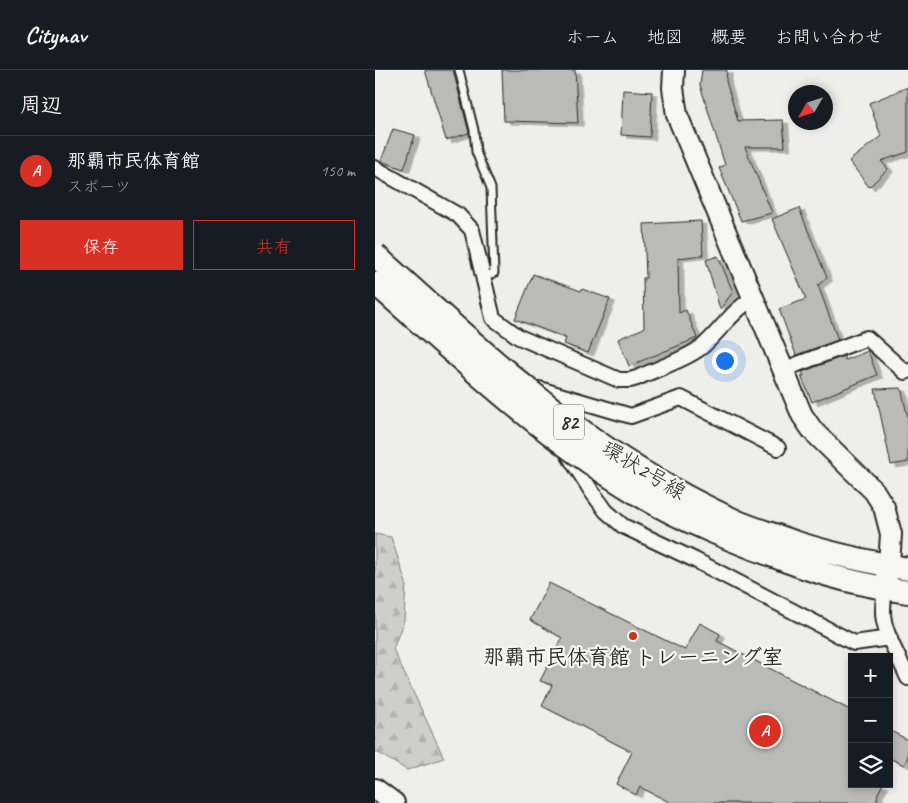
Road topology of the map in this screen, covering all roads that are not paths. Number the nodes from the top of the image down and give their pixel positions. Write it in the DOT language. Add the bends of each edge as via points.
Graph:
graph roads {
  1 [pos="459,70"];
  2 [pos="674,70"];
  3 [pos="375,168"];
  4 [pos="375,255"];
  5 [pos="483,277"];
  6 [pos="375,283"];
  7 [pos="753,298"];
  8 [pos="782,370"];
  9 [pos="908,371"];
  10 [pos="778,448"];
  11 [pos="790,552"];
  12 [pos="898,567"];
  13 [pos="885,588"];
  14 [pos="908,592"];
  15 [pos="890,638"];
  16 [pos="903,655"];
  17 [pos="908,678"];
  18 [pos="375,789"];
  19 [pos="395,803"];
  1 -- 5 [label="lane" via="474,130 476,152 491,188 494,273"];
  2 -- 7 [label="street" via="677,115"];
  3 -- 5 [label="street" via="458,215 472,230"];
  4 -- 11 [label="main road, 環状2号線 / 82, bridge" via="519,382 607,449 669,488 741,523"];
  5 -- 7 [label="street" via="493,318 506,328 519,337 619,380 637,378 693,353 741,305"];
  6 -- 11 [label="main road, 環状2号線 / 82, bridge" via="518,408 608,475 669,511 742,544"];
  7 -- 8 [label="street"];
  8 -- 9 [label="street" via="867,338 905,372"];
  8 -- 12 [label="street" via="802,415 813,431 874,491 884,507"];
  10 -- 15 [label="street" via="681,398 631,416 539,389 531,404 606,511 623,526 854,643"];
  11 -- 12 [label="main road, 環状2号線 / 82"];
  11 -- 13 [label="main road, 環状2号線 / 82" via="820,573"];
  12 -- 13 [label="street"];
  13 -- 14 [label="main road, 環状2号線 / 82"];
  13 -- 15 [label="street" via="883,613"];
  15 -- 16 [label="street"];
  16 -- 17 [label="street"];
  18 -- 19 [label="street"];
}
